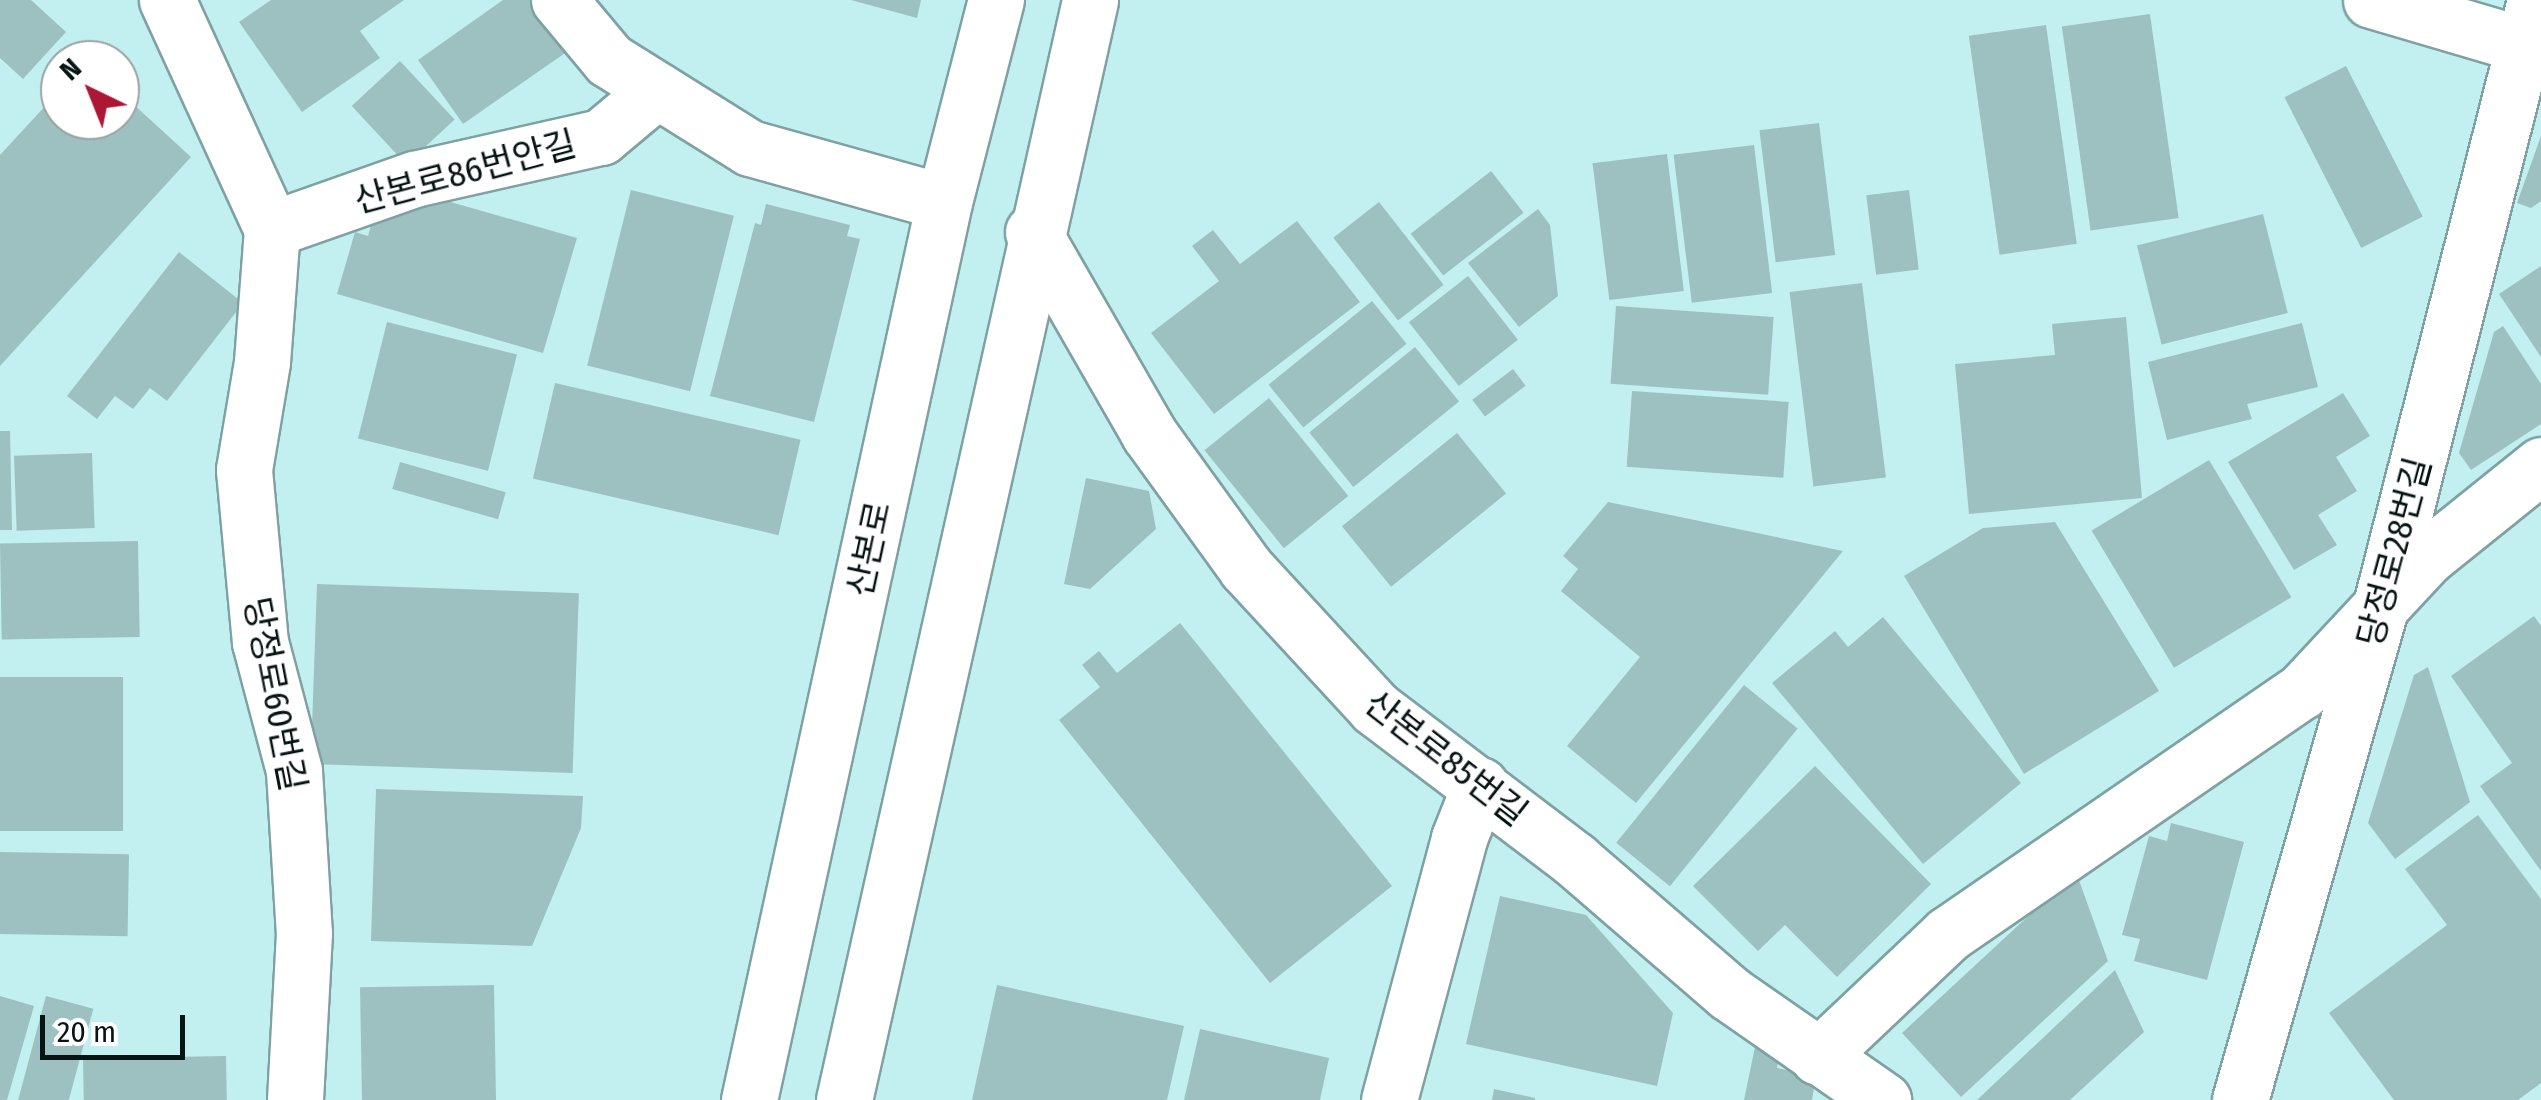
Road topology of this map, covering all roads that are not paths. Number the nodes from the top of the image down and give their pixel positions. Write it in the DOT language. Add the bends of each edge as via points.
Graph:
graph roads {
  1 [pos="167,0"];
  2 [pos="560,0"];
  3 [pos="996,0"];
  4 [pos="1090,0"];
  5 [pos="2371,0"];
  6 [pos="2534,31"];
  7 [pos="657,90"];
  8 [pos="944,202"];
  9 [pos="272,229"];
  10 [pos="1033,232"];
  11 [pos="2541,466"];
  12 [pos="2382,605"];
  13 [pos="1480,785"];
  14 [pos="1818,1058"];
  15 [pos="295,1100"];
  16 [pos="749,1100"];
  17 [pos="844,1100"];
  18 [pos="1389,1100"];
  19 [pos="1882,1100"];
  20 [pos="2240,1100"];
  1 -- 9 [label="street"];
  2 -- 7 [label="street" via="609,60"];
  3 -- 8 [label="street, 산본로"];
  4 -- 10 [label="street"];
  5 -- 6 [label="street"];
  6 -- 12 [label="street, 당정로28번길"];
  7 -- 8 [label="street" via="750,148"];
  7 -- 9 [label="street, 산본로86번안길" via="601,137 414,179"];
  8 -- 16 [label="street, 산본로"];
  9 -- 15 [label="street, 당정로60번길" via="262,362 244,470 260,642 294,771 304,933"];
  10 -- 13 [label="street, 산본로85번길" via="1149,434 1246,568 1375,708"];
  10 -- 17 [label="street"];
  11 -- 12 [label="street" via="2488,503"];
  12 -- 14 [label="street" via="2302,692 1948,934"];
  12 -- 20 [label="street, 당정로28번길"];
  13 -- 14 [label="street, 산본로85번길" via="1652,933"];
  13 -- 18 [label="street" via="1458,838"];
  14 -- 19 [label="street, 산본로85번길"];
}
